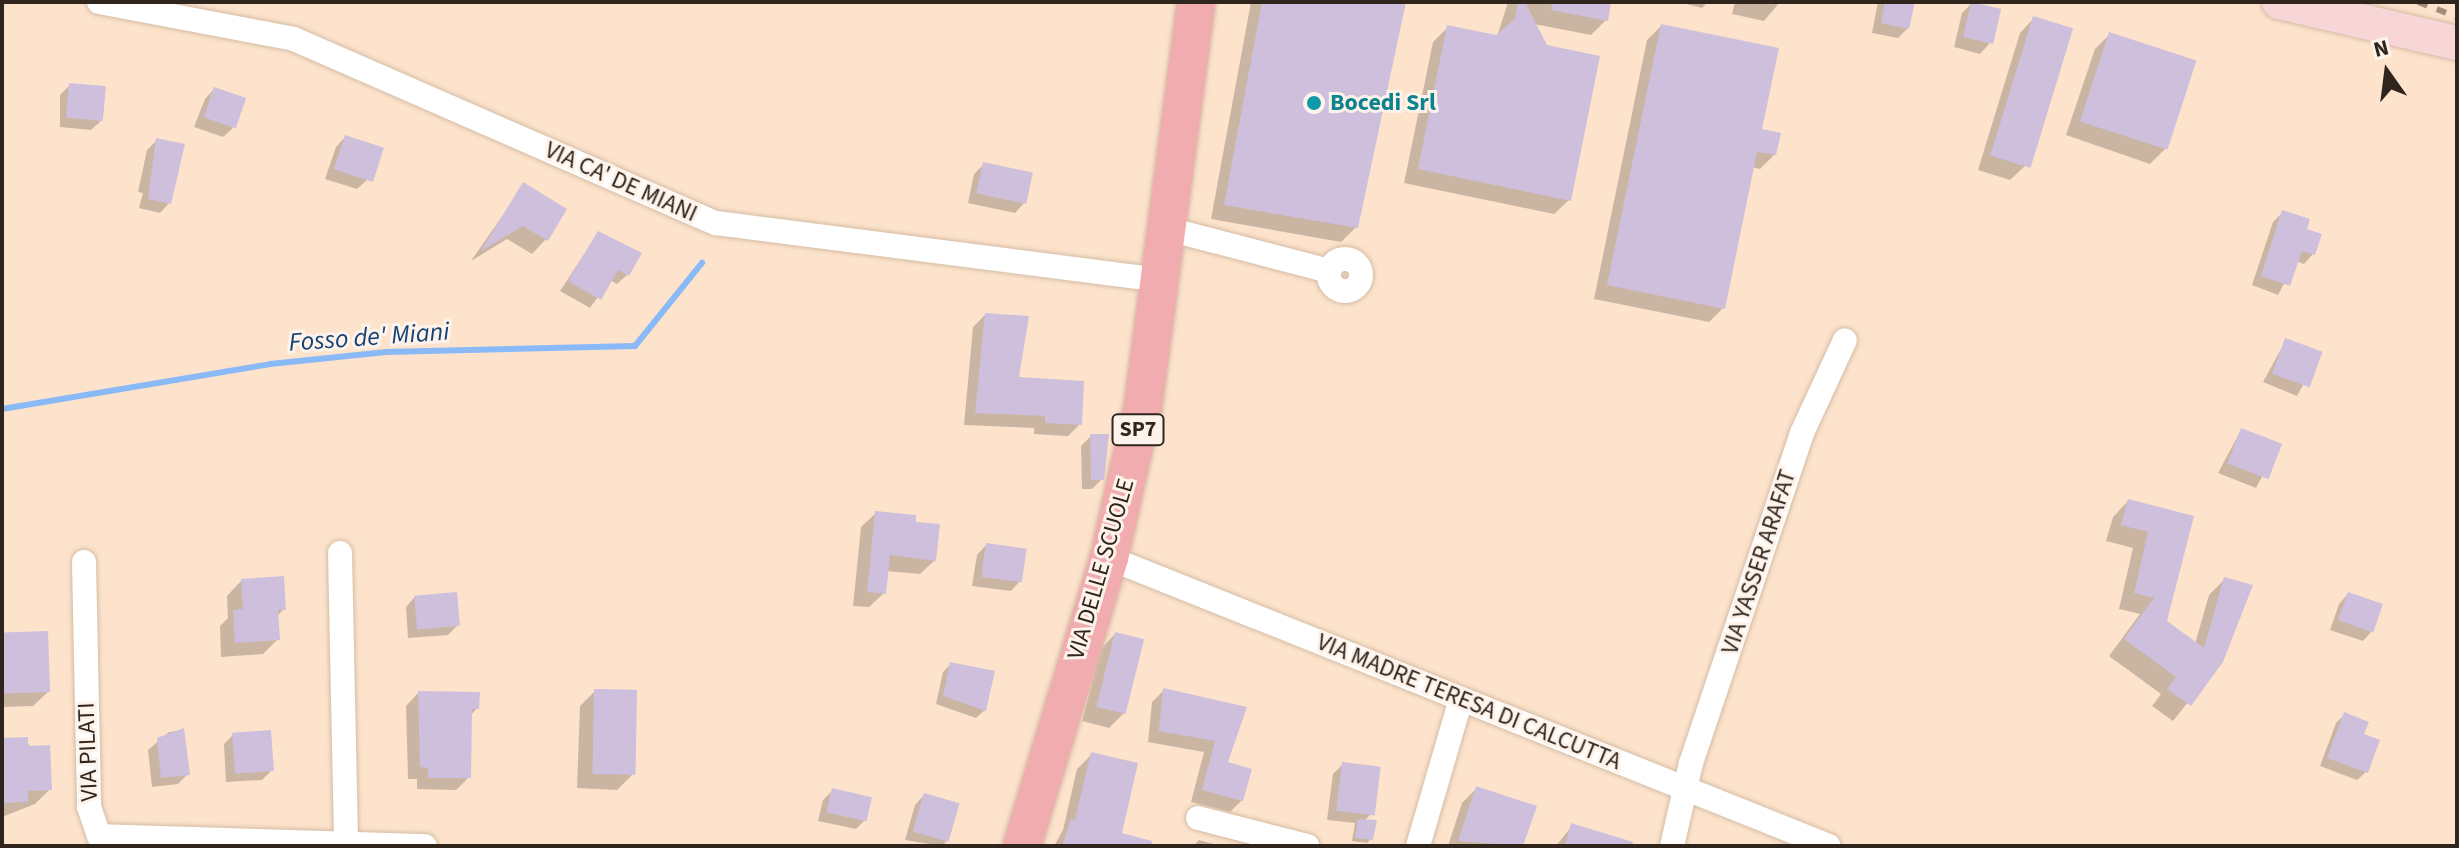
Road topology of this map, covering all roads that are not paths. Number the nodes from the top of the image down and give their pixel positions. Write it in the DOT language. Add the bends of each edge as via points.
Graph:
graph roads {
  1 [pos="99,2"];
  2 [pos="1196,2"];
  3 [pos="2279,2"];
  4 [pos="2457,43"];
  5 [pos="1168,229"];
  6 [pos="1329,271"];
  7 [pos="1163,280"];
  8 [pos="1845,340"];
  9 [pos="340,553"];
  10 [pos="1109,558"];
  11 [pos="84,562"];
  12 [pos="1461,699"];
  13 [pos="1685,788"];
  14 [pos="1198,818"];
  15 [pos="346,842"];
  16 [pos="425,846"];
  17 [pos="1022,846"];
  18 [pos="1307,846"];
  19 [pos="1418,846"];
  20 [pos="1672,846"];
  21 [pos="1829,846"];
  1 -- 7 [label="street, VIA CA' DE MIANI" via="294,39 716,223"];
  2 -- 5 [label="main road, VIA DELLE SCUOLE / SP7"];
  3 -- 4 [label="main road"];
  5 -- 6 [label="street"];
  5 -- 7 [label="main road, VIA DELLE SCUOLE / SP7"];
  7 -- 10 [label="main road, VIA DELLE SCUOLE / SP7" via="1143,406"];
  8 -- 13 [label="street, VIA YASSER ARAFAT" via="1802,433"];
  9 -- 15 [label="street"];
  10 -- 12 [label="street, VIA MADRE TERESA DI CALCUTTA"];
  10 -- 17 [label="main road, VIA DELLE SCUOLE / SP7"];
  11 -- 15 [label="street, VIA PILATI" via="89,807 99,836"];
  12 -- 13 [label="street, VIA MADRE TERESA DI CALCUTTA"];
  12 -- 19 [label="street"];
  13 -- 20 [label="street, VIA YASSER ARAFAT"];
  13 -- 21 [label="street, VIA MADRE TERESA DI CALCUTTA"];
  14 -- 18 [label="street"];
  15 -- 16 [label="street, VIA PILATI"];
}
